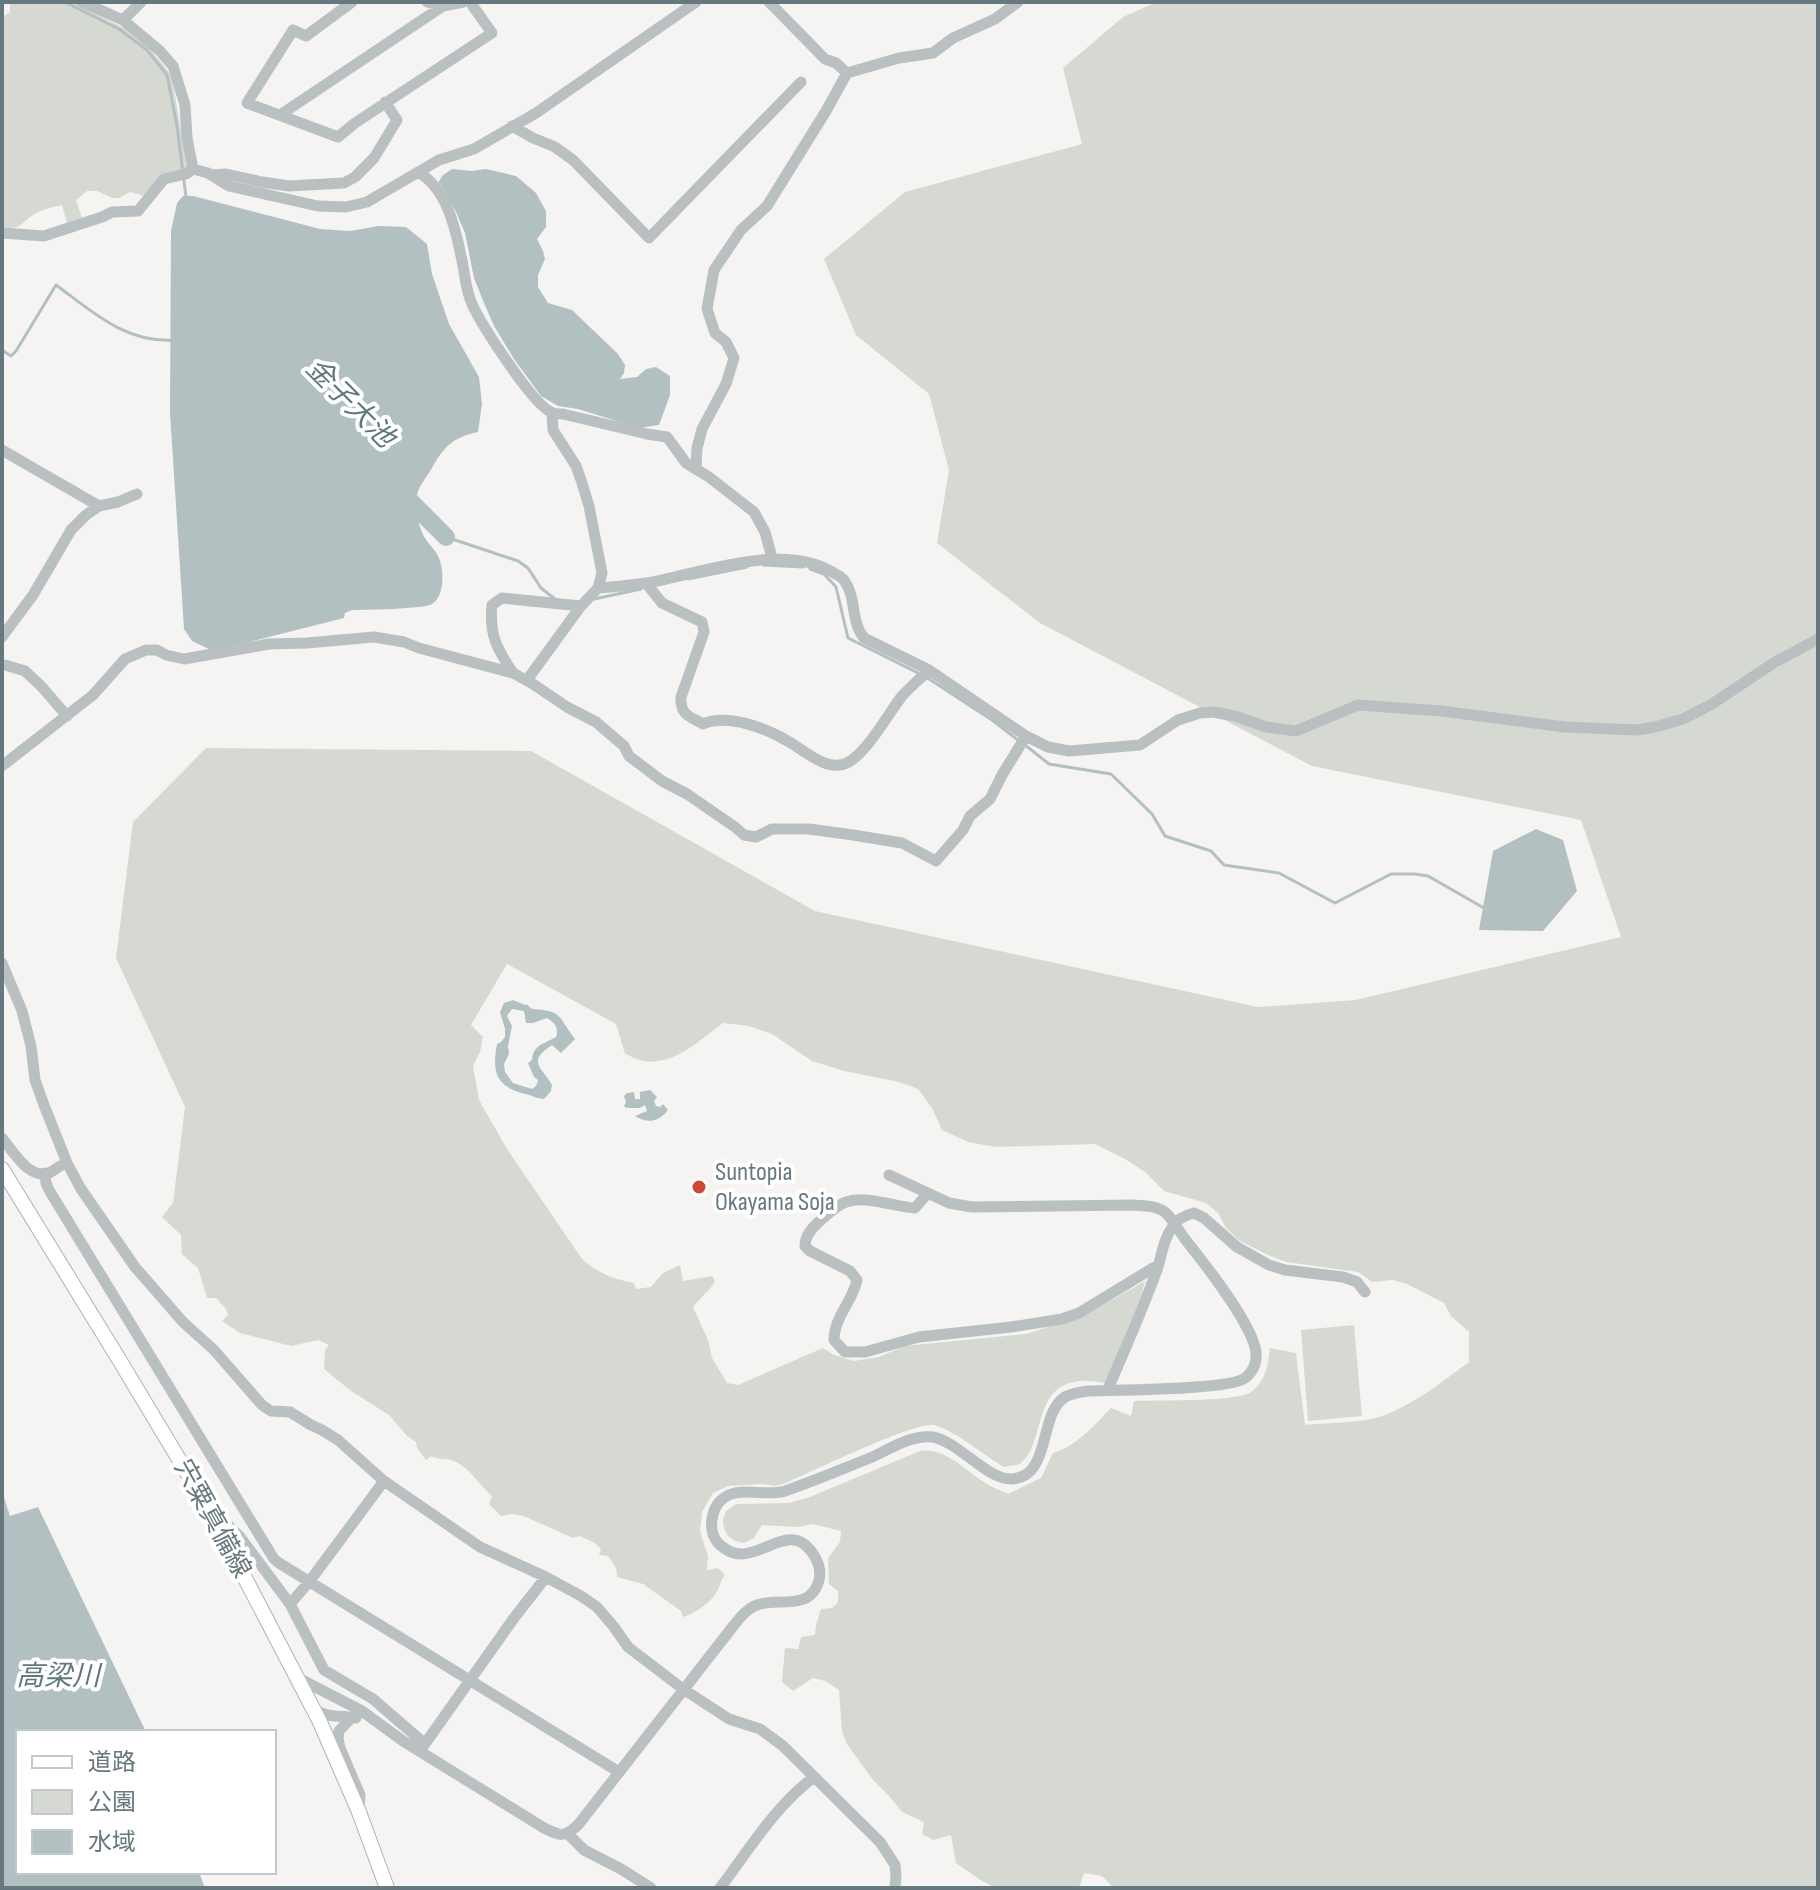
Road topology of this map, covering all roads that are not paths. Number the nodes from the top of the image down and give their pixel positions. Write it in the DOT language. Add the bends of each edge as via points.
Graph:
graph roads {
  1 [pos="82,2"];
  2 [pos="141,2"];
  3 [pos="352,2"];
  4 [pos="427,2"];
  5 [pos="463,2"];
  6 [pos="470,2"];
  7 [pos="696,2"];
  8 [pos="769,2"];
  9 [pos="1018,2"];
  10 [pos="443,6"];
  11 [pos="123,20"];
  12 [pos="847,73"];
  13 [pos="801,82"];
  14 [pos="385,102"];
  15 [pos="280,115"];
  16 [pos="512,126"];
  17 [pos="193,169"];
  18 [pos="418,172"];
  19 [pos="212,175"];
  20 [pos="2,233"];
  21 [pos="552,413"];
  22 [pos="2,450"];
  23 [pos="696,468"];
  24 [pos="137,494"];
  25 [pos="99,506"];
  26 [pos="772,558"];
  27 [pos="650,587"];
  28 [pos="598,588"];
  29 [pos="581,606"];
  30 [pos="2,637"];
  31 [pos="1818,639"];
  32 [pos="3,667"];
  33 [pos="929,670"];
  34 [pos="513,673"];
  35 [pos="527,680"];
  36 [pos="67,716"];
  37 [pos="1026,736"];
  38 [pos="2,766"];
  39 [pos="2,963"];
  40 [pos="2,1138"];
  41 [pos="67,1163"];
  42 [pos="2,1169"];
  43 [pos="45,1173"];
  44 [pos="889,1175"];
  45 [pos="928,1193"];
  46 [pos="1174,1223"];
  47 [pos="1158,1265"];
  48 [pos="1365,1292"];
  49 [pos="1108,1389"];
  50 [pos="384,1481"];
  51 [pos="210,1511"];
  52 [pos="546,1577"];
  53 [pos="309,1582"];
  54 [pos="290,1604"];
  55 [pos="297,1678"];
  56 [pos="470,1680"];
  57 [pos="683,1689"];
  58 [pos="347,1703"];
  59 [pos="318,1714"];
  60 [pos="352,1717"];
  61 [pos="403,1741"];
  62 [pos="422,1748"];
  63 [pos="619,1772"];
  64 [pos="814,1777"];
  65 [pos="359,1812"];
  66 [pos="568,1834"];
  67 [pos="387,1888"];
  68 [pos="651,1888"];
  69 [pos="720,1888"];
  70 [pos="895,1888"];
  1 -- 11 [label="street"];
  2 -- 11 [label="street"];
  3 -- 15 [label="street" via="306,36 293,30 247,103"];
  4 -- 10 [label="street"];
  5 -- 10 [label="street"];
  6 -- 14 [label="street" via="492,33"];
  7 -- 16 [label="street"];
  8 -- 12 [label="street" via="825,59"];
  9 -- 12 [label="street" via="933,53"];
  10 -- 15 [label="street"];
  11 -- 17 [label="street" via="173,66 185,105"];
  12 -- 23 [label="street" via="767,206 741,230 714,270 707,309 715,333 734,358 702,429"];
  13 -- 16 [label="street" via="649,238 573,160"];
  14 -- 15 [label="street" via="338,137"];
  14 -- 19 [label="street" via="397,120 374,158 344,183 289,186"];
  16 -- 18 [label="street"];
  17 -- 19 [label="street"];
  17 -- 20 [label="street" via="164,179 138,211 112,212 44,236"];
  18 -- 19 [label="street" via="367,202 346,207 229,186"];
  18 -- 21 [label="street" via="429,178 450,214 472,304 523,384"];
  21 -- 23 [label="street" via="667,437"];
  21 -- 28 [label="street" via="553,430 576,466 589,506 602,573"];
  22 -- 25 [label="street"];
  23 -- 26 [label="street" via="754,512"];
  24 -- 25 [label="street"];
  25 -- 30 [label="street" via="71,530"];
  26 -- 27 [label="street"];
  26 -- 33 [label="street" via="821,565 843,578 864,638"];
  27 -- 28 [label="street"];
  27 -- 33 [label="street" via="662,603 702,622 704,632 681,697 685,714 703,724 724,719 765,730 808,756 835,765 860,752"];
  28 -- 29 [label="street"];
  29 -- 34 [label="street" via="502,598 492,605 498,651"];
  29 -- 35 [label="street"];
  31 -- 37 [label="street" via="1683,719 1637,730 1358,705 1296,731 1200,713 1178,720 1140,745 1095,750 1048,747"];
  32 -- 36 [label="street" via="25,671"];
  33 -- 37 [label="street"];
  34 -- 35 [label="street"];
  34 -- 36 [label="street" via="374,637 269,644 184,659 146,650 125,659"];
  35 -- 37 [label="street" via="596,722 629,756 744,835 809,829 902,843 936,861 990,799"];
  36 -- 38 [label="street"];
  39 -- 41 [label="street" via="22,1011 35,1080"];
  40 -- 43 [label="street" via="32,1172"];
  41 -- 43 [label="street"];
  41 -- 50 [label="street" via="135,1267 262,1405 290,1412 322,1430"];
  42 -- 51 [label="main road, 宍粟真備線"];
  43 -- 53 [label="street" via="49,1190 274,1559"];
  44 -- 45 [label="street"];
  45 -- 46 [label="street" via="972,1207 1156,1207"];
  45 -- 47 [label="street" via="915,1208 844,1202 805,1240 810,1251 857,1280 834,1332 845,1352 1062,1319"];
  46 -- 47 [label="street"];
  46 -- 48 [label="street" via="1194,1213 1269,1265 1343,1277"];
  46 -- 49 [label="street" via="1248,1329 1256,1364 1238,1383"];
  47 -- 49 [label="street"];
  49 -- 57 [label="street" via="1063,1398 1037,1463 1013,1479 997,1475 947,1443 923,1437 779,1493 743,1492 725,1498 711,1524 722,1547 740,1555 756,1553 788,1538 808,1547 820,1566 820,1579 805,1598 750,1608"];
  50 -- 52 [label="street" via="480,1547"];
  50 -- 53 [label="street"];
  51 -- 54 [label="street" via="240,1537"];
  51 -- 55 [label="main road, 宍粟真備線"];
  52 -- 56 [label="street"];
  52 -- 57 [label="street" via="597,1607 628,1647"];
  53 -- 54 [label="street"];
  53 -- 56 [label="street"];
  54 -- 62 [label="street" via="324,1670 373,1699"];
  55 -- 58 [label="street"];
  55 -- 59 [label="main road, 宍粟真備線"];
  56 -- 62 [label="street"];
  56 -- 63 [label="street"];
  57 -- 63 [label="street"];
  57 -- 64 [label="street" via="729,1719 770,1735"];
  58 -- 59 [label="street" via="338,1702"];
  58 -- 61 [label="street"];
  59 -- 60 [label="street"];
  59 -- 65 [label="main road, 宍粟真備線"];
  60 -- 61 [label="street"];
  60 -- 65 [label="street" via="338,1738 360,1795"];
  61 -- 62 [label="street"];
  62 -- 66 [label="street" via="544,1828"];
  63 -- 66 [label="street"];
  64 -- 69 [label="street" via="781,1808"];
  64 -- 70 [label="street" via="889,1854"];
  65 -- 67 [label="main road, 宍粟真備線"];
  66 -- 68 [label="street" via="584,1850"];
}
